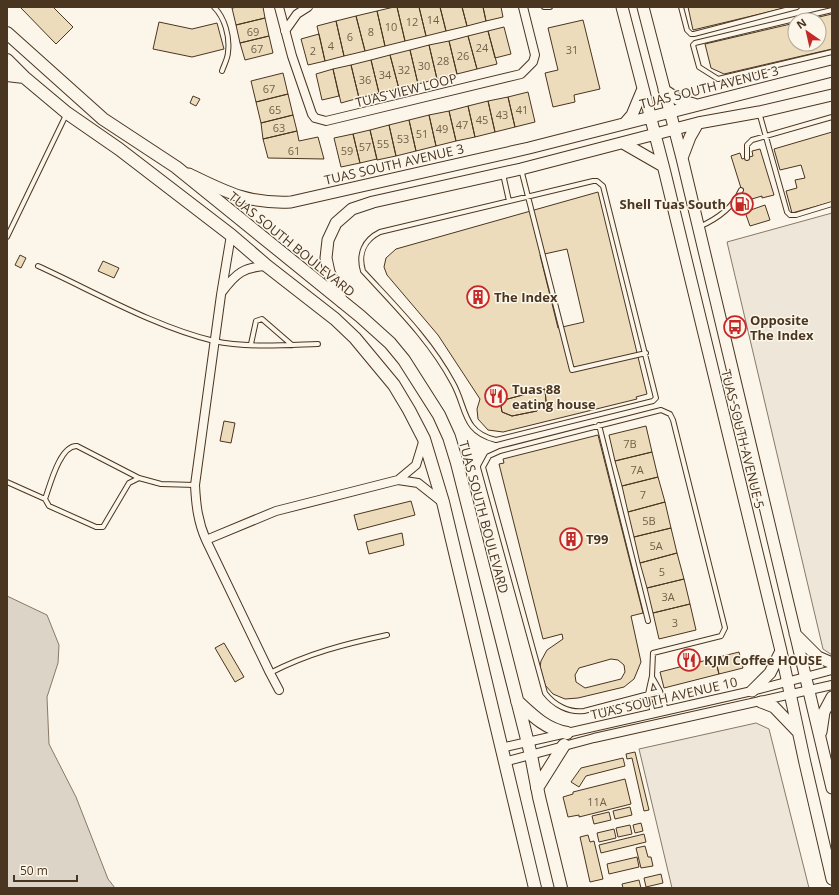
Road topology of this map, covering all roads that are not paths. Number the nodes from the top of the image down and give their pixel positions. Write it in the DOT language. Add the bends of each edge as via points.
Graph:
graph roads {
  1 [pos="214,7"];
  2 [pos="279,7"];
  3 [pos="308,7"];
  4 [pos="523,7"];
  5 [pos="544,7"];
  6 [pos="550,7"];
  7 [pos="622,7"];
  8 [pos="643,7"];
  9 [pos="681,7"];
  10 [pos="797,7"];
  11 [pos="832,10"];
  12 [pos="285,31"];
  13 [pos="7,33"];
  14 [pos="832,52"];
  15 [pos="7,60"];
  16 [pos="222,71"];
  17 [pos="832,71"];
  18 [pos="7,75"];
  19 [pos="24,78"];
  20 [pos="664,90"];
  21 [pos="642,91"];
  22 [pos="832,95"];
  23 [pos="695,105"];
  24 [pos="669,111"];
  25 [pos="759,112"];
  26 [pos="67,113"];
  27 [pos="649,116"];
  28 [pos="832,118"];
  29 [pos="624,123"];
  30 [pos="698,123"];
  31 [pos="674,130"];
  32 [pos="654,135"];
  33 [pos="766,136"];
  34 [pos="623,143"];
  35 [pos="682,158"];
  36 [pos="746,158"];
  37 [pos="663,166"];
  38 [pos="176,167"];
  39 [pos="521,169"];
  40 [pos="502,173"];
  41 [pos="741,190"];
  42 [pos="528,197"];
  43 [pos="509,201"];
  44 [pos="832,204"];
  45 [pos="697,227"];
  46 [pos="231,235"];
  47 [pos="7,238"];
  48 [pos="38,266"];
  49 [pos="267,266"];
  50 [pos="221,295"];
  51 [pos="342,302"];
  52 [pos="215,341"];
  53 [pos="250,344"];
  54 [pos="318,344"];
  55 [pos="293,345"];
  56 [pos="646,353"];
  57 [pos="599,425"];
  58 [pos="424,439"];
  59 [pos="139,478"];
  60 [pos="398,480"];
  61 [pos="7,482"];
  62 [pos="195,485"];
  63 [pos="45,499"];
  64 [pos="443,502"];
  65 [pos="206,540"];
  66 [pos="648,621"];
  67 [pos="795,633"];
  68 [pos="387,635"];
  69 [pos="781,651"];
  70 [pos="832,663"];
  71 [pos="832,670"];
  72 [pos="270,673"];
  73 [pos="652,676"];
  74 [pos="805,677"];
  75 [pos="787,682"];
  76 [pos="832,685"];
  77 [pos="279,690"];
  78 [pos="660,691"];
  79 [pos="752,691"];
  80 [pos="808,692"];
  81 [pos="648,694"];
  82 [pos="790,695"];
  83 [pos="832,697"];
  84 [pos="517,701"];
  85 [pos="761,702"];
  86 [pos="666,710"];
  87 [pos="653,713"];
  88 [pos="798,732"];
  89 [pos="567,733"];
  90 [pos="527,742"];
  91 [pos="821,742"];
  92 [pos="564,745"];
  93 [pos="501,748"];
  94 [pos="531,755"];
  95 [pos="504,762"];
  96 [pos="537,788"];
  97 [pos="832,788"];
  98 [pos="832,879"];
  99 [pos="535,888"];
  100 [pos="561,888"];
  1 -- 16 [label="lane" via="220,13 228,36 228,53"];
  2 -- 12 [label="street, TUAS VIEW LOOP"];
  3 -- 12 [label="street" via="297,14"];
  4 -- 12 [label="street, TUAS VIEW LOOP" via="535,55 521,74 326,121 315,118 312,114"];
  5 -- 6 [label="lane"];
  7 -- 21 [label="main road, TUAS SOUTH AVENUE 5"];
  8 -- 20 [label="main road, TUAS SOUTH AVENUE 5"];
  9 -- 10 [label="lane" via="687,30 691,34"];
  11 -- 14 [label="lane" via="693,44 698,68 718,79"];
  13 -- 38 [label="main road, TUAS SOUTH AVENUE 3" via="103,119"];
  15 -- 19 [label="main road"];
  17 -- 23 [label="main road, TUAS SOUTH AVENUE 3"];
  18 -- 19 [label="main road"];
  19 -- 26 [label="main road"];
  20 -- 23 [label="main road" via="679,100"];
  20 -- 24 [label="main road, TUAS SOUTH AVENUE 5"];
  21 -- 27 [label="main road, TUAS SOUTH AVENUE 5"];
  21 -- 29 [label="main road" via="632,114"];
  22 -- 25 [label="main road"];
  23 -- 24 [label="main road, TUAS SOUTH AVENUE 3"];
  24 -- 27 [label="main road, TUAS SOUTH AVENUE 3"];
  24 -- 31 [label="main road, TUAS SOUTH AVENUE 5"];
  25 -- 30 [label="main road"];
  25 -- 33 [label="lane"];
  26 -- 46 [label="main road" via="119,149"];
  26 -- 47 [label="lane"];
  27 -- 29 [label="main road, TUAS SOUTH AVENUE 3"];
  27 -- 32 [label="main road, TUAS SOUTH AVENUE 5"];
  28 -- 33 [label="lane"];
  29 -- 38 [label="main road, TUAS SOUTH AVENUE 3" via="529,148 291,202 250,200 217,188"];
  30 -- 31 [label="main road"];
  30 -- 35 [label="main road"];
  31 -- 32 [label="main road"];
  31 -- 35 [label="main road, TUAS SOUTH AVENUE 5"];
  32 -- 34 [label="main road"];
  32 -- 37 [label="main road, TUAS SOUTH AVENUE 5"];
  33 -- 36 [label="lane" via="752,140 747,145"];
  33 -- 44 [label="lane" via="787,212 796,215"];
  34 -- 37 [label="main road"];
  34 -- 39 [label="main road"];
  35 -- 45 [label="main road, TUAS SOUTH AVENUE 5"];
  37 -- 69 [label="main road, TUAS SOUTH AVENUE 5"];
  38 -- 51 [label="main road, TUAS SOUTH BOULEVARD"];
  39 -- 40 [label="main road"];
  39 -- 42 [label="lane"];
  40 -- 43 [label="lane"];
  40 -- 51 [label="main road" via="352,209 336,224 325,251 329,272"];
  41 -- 45 [label="lane" via="734,202 719,217"];
  42 -- 43 [label="lane"];
  42 -- 56 [label="lane" via="593,181 598,181 603,186"];
  42 -- 56 [label="lane" via="572,370"];
  43 -- 56 [label="lane" via="380,232 368,241 361,256 363,271 420,333 453,384 473,429 496,440 653,401 657,394"];
  45 -- 67 [label="main road, TUAS SOUTH AVENUE 5"];
  46 -- 49 [label="main road"];
  46 -- 50 [label="street"];
  48 -- 52 [label="lane" via="161,323"];
  49 -- 50 [label="street" via="246,268 229,283"];
  49 -- 58 [label="main road" via="335,319 372,356 394,385"];
  50 -- 52 [label="street"];
  51 -- 84 [label="main road, TUAS SOUTH BOULEVARD" via="390,343 404,360 426,393 449,437"];
  52 -- 53 [label="lane"];
  52 -- 62 [label="street"];
  53 -- 55 [label="lane"];
  53 -- 55 [label="lane" via="256,322 262,319"];
  54 -- 55 [label="lane"];
  57 -- 66 [label="lane"];
  57 -- 73 [label="lane" via="661,410 670,414 725,628 721,636 653,653"];
  57 -- 81 [label="lane" via="500,451 490,456 483,467 545,693 551,701 575,712"];
  58 -- 60 [label="street" via="416,465"];
  58 -- 64 [label="main road"];
  59 -- 62 [label="lane" via="161,484"];
  59 -- 63 [label="lane" via="129,483 103,527 96,528 49,506"];
  59 -- 63 [label="lane" via="74,446 67,449 52,476"];
  60 -- 64 [label="street" via="418,483"];
  60 -- 65 [label="street" via="276,511"];
  61 -- 63 [label="lane"];
  62 -- 65 [label="street" via="198,516"];
  64 -- 93 [label="main road"];
  65 -- 72 [label="street"];
  67 -- 70 [label="main road" via="818,657"];
  67 -- 74 [label="main road, TUAS SOUTH AVENUE 5"];
  68 -- 72 [label="lane" via="319,651"];
  69 -- 75 [label="main road, TUAS SOUTH AVENUE 5"];
  69 -- 79 [label="main road" via="770,673"];
  71 -- 74 [label="street, TUAS SOUTH AVENUE 10"];
  72 -- 77 [label="street"];
  73 -- 78 [label="lane"];
  73 -- 81 [label="lane"];
  74 -- 75 [label="street, TUAS SOUTH AVENUE 10"];
  74 -- 80 [label="main road, TUAS SOUTH AVENUE 5"];
  75 -- 79 [label="street, TUAS SOUTH AVENUE 10"];
  75 -- 82 [label="main road, TUAS SOUTH AVENUE 5"];
  76 -- 80 [label="street, TUAS SOUTH AVENUE 10"];
  78 -- 81 [label="lane"];
  78 -- 86 [label="lane"];
  79 -- 86 [label="street, TUAS SOUTH AVENUE 10"];
  80 -- 82 [label="street, TUAS SOUTH AVENUE 10"];
  80 -- 91 [label="main road, TUAS SOUTH AVENUE 5"];
  81 -- 87 [label="lane"];
  82 -- 85 [label="street, TUAS SOUTH AVENUE 10"];
  82 -- 88 [label="main road, TUAS SOUTH AVENUE 5"];
  83 -- 91 [label="main road" via="822,723"];
  84 -- 89 [label="main road" via="543,725"];
  84 -- 90 [label="main road, TUAS SOUTH BOULEVARD"];
  85 -- 88 [label="main road" via="774,707"];
  85 -- 92 [label="street, TUAS SOUTH AVENUE 10"];
  86 -- 87 [label="street, TUAS SOUTH AVENUE 10"];
  87 -- 89 [label="street, TUAS SOUTH AVENUE 10"];
  88 -- 98 [label="main road, TUAS SOUTH AVENUE 5"];
  89 -- 90 [label="street, TUAS SOUTH AVENUE 10"];
  90 -- 93 [label="street, TUAS SOUTH AVENUE 10"];
  90 -- 94 [label="main road, TUAS SOUTH BOULEVARD"];
  91 -- 97 [label="main road, TUAS SOUTH AVENUE 5"];
  92 -- 94 [label="street, TUAS SOUTH AVENUE 10"];
  92 -- 96 [label="main road"];
  93 -- 95 [label="main road"];
  94 -- 95 [label="street, TUAS SOUTH AVENUE 10"];
  94 -- 96 [label="main road, TUAS SOUTH BOULEVARD"];
  95 -- 99 [label="main road"];
  96 -- 100 [label="main road, TUAS SOUTH BOULEVARD"];
}
